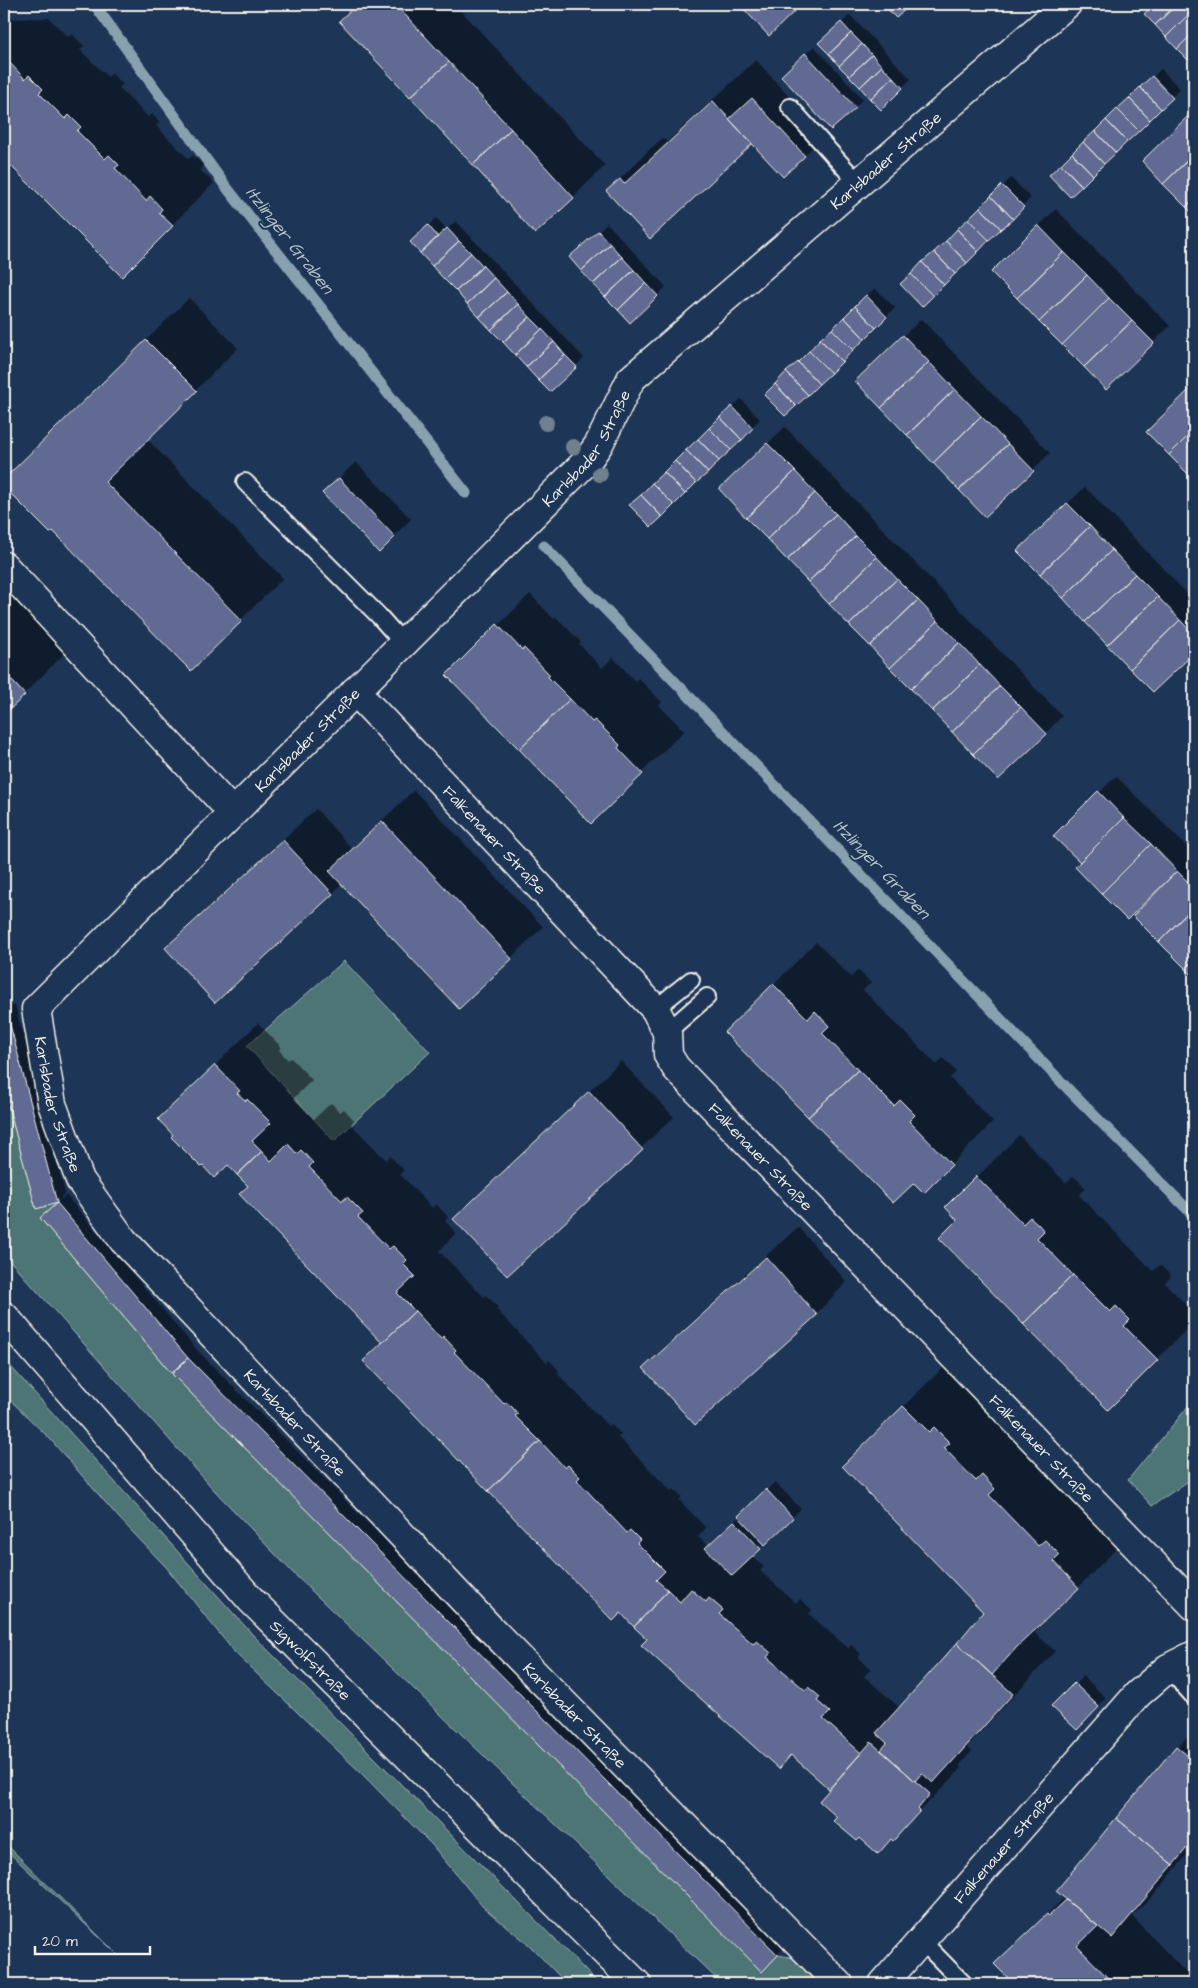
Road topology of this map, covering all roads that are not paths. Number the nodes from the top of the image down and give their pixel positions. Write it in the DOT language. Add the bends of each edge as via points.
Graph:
graph roads {
  1 [pos="1067,4"];
  2 [pos="790,107"];
  3 [pos="858,183"];
  4 [pos="245,482"];
  5 [pos="4,566"];
  6 [pos="403,643"];
  7 [pos="355,691"];
  8 [pos="233,813"];
  9 [pos="692,980"];
  10 [pos="707,997"];
  11 [pos="661,1020"];
  12 [pos="4,1316"];
  13 [pos="1194,1606"];
  14 [pos="1194,1655"];
  15 [pos="1168,1668"];
  16 [pos="1194,1697"];
  17 [pos="922,1940"];
  18 [pos="637,1984"];
  19 [pos="839,1984"];
  20 [pos="883,1984"];
  21 [pos="964,1984"];
  1 -- 3 [label="street, Karlsbader Straße"];
  2 -- 3 [label="lane"];
  3 -- 6 [label="street, Karlsbader Straße" via="631,379 600,444 587,461"];
  4 -- 6 [label="lane"];
  5 -- 8 [label="street"];
  6 -- 7 [label="street, Karlsbader Straße"];
  7 -- 8 [label="street, Karlsbader Straße"];
  7 -- 11 [label="street, Falkenauer Straße"];
  8 -- 19 [label="street, Karlsbader Straße" via="36,1009 52,1104 80,1180 129,1247 488,1626"];
  9 -- 11 [label="lane"];
  10 -- 11 [label="lane"];
  11 -- 13 [label="street, Falkenauer Straße" via="668,1055 676,1068"];
  12 -- 18 [label="street, Sigwolfstraße" via="251,1600"];
  14 -- 15 [label="street, Falkenauer Straße"];
  15 -- 16 [label="lane"];
  15 -- 17 [label="street, Falkenauer Straße" via="1138,1694"];
  17 -- 20 [label="street, Falkenauer Straße"];
  17 -- 21 [label="lane"];
}
